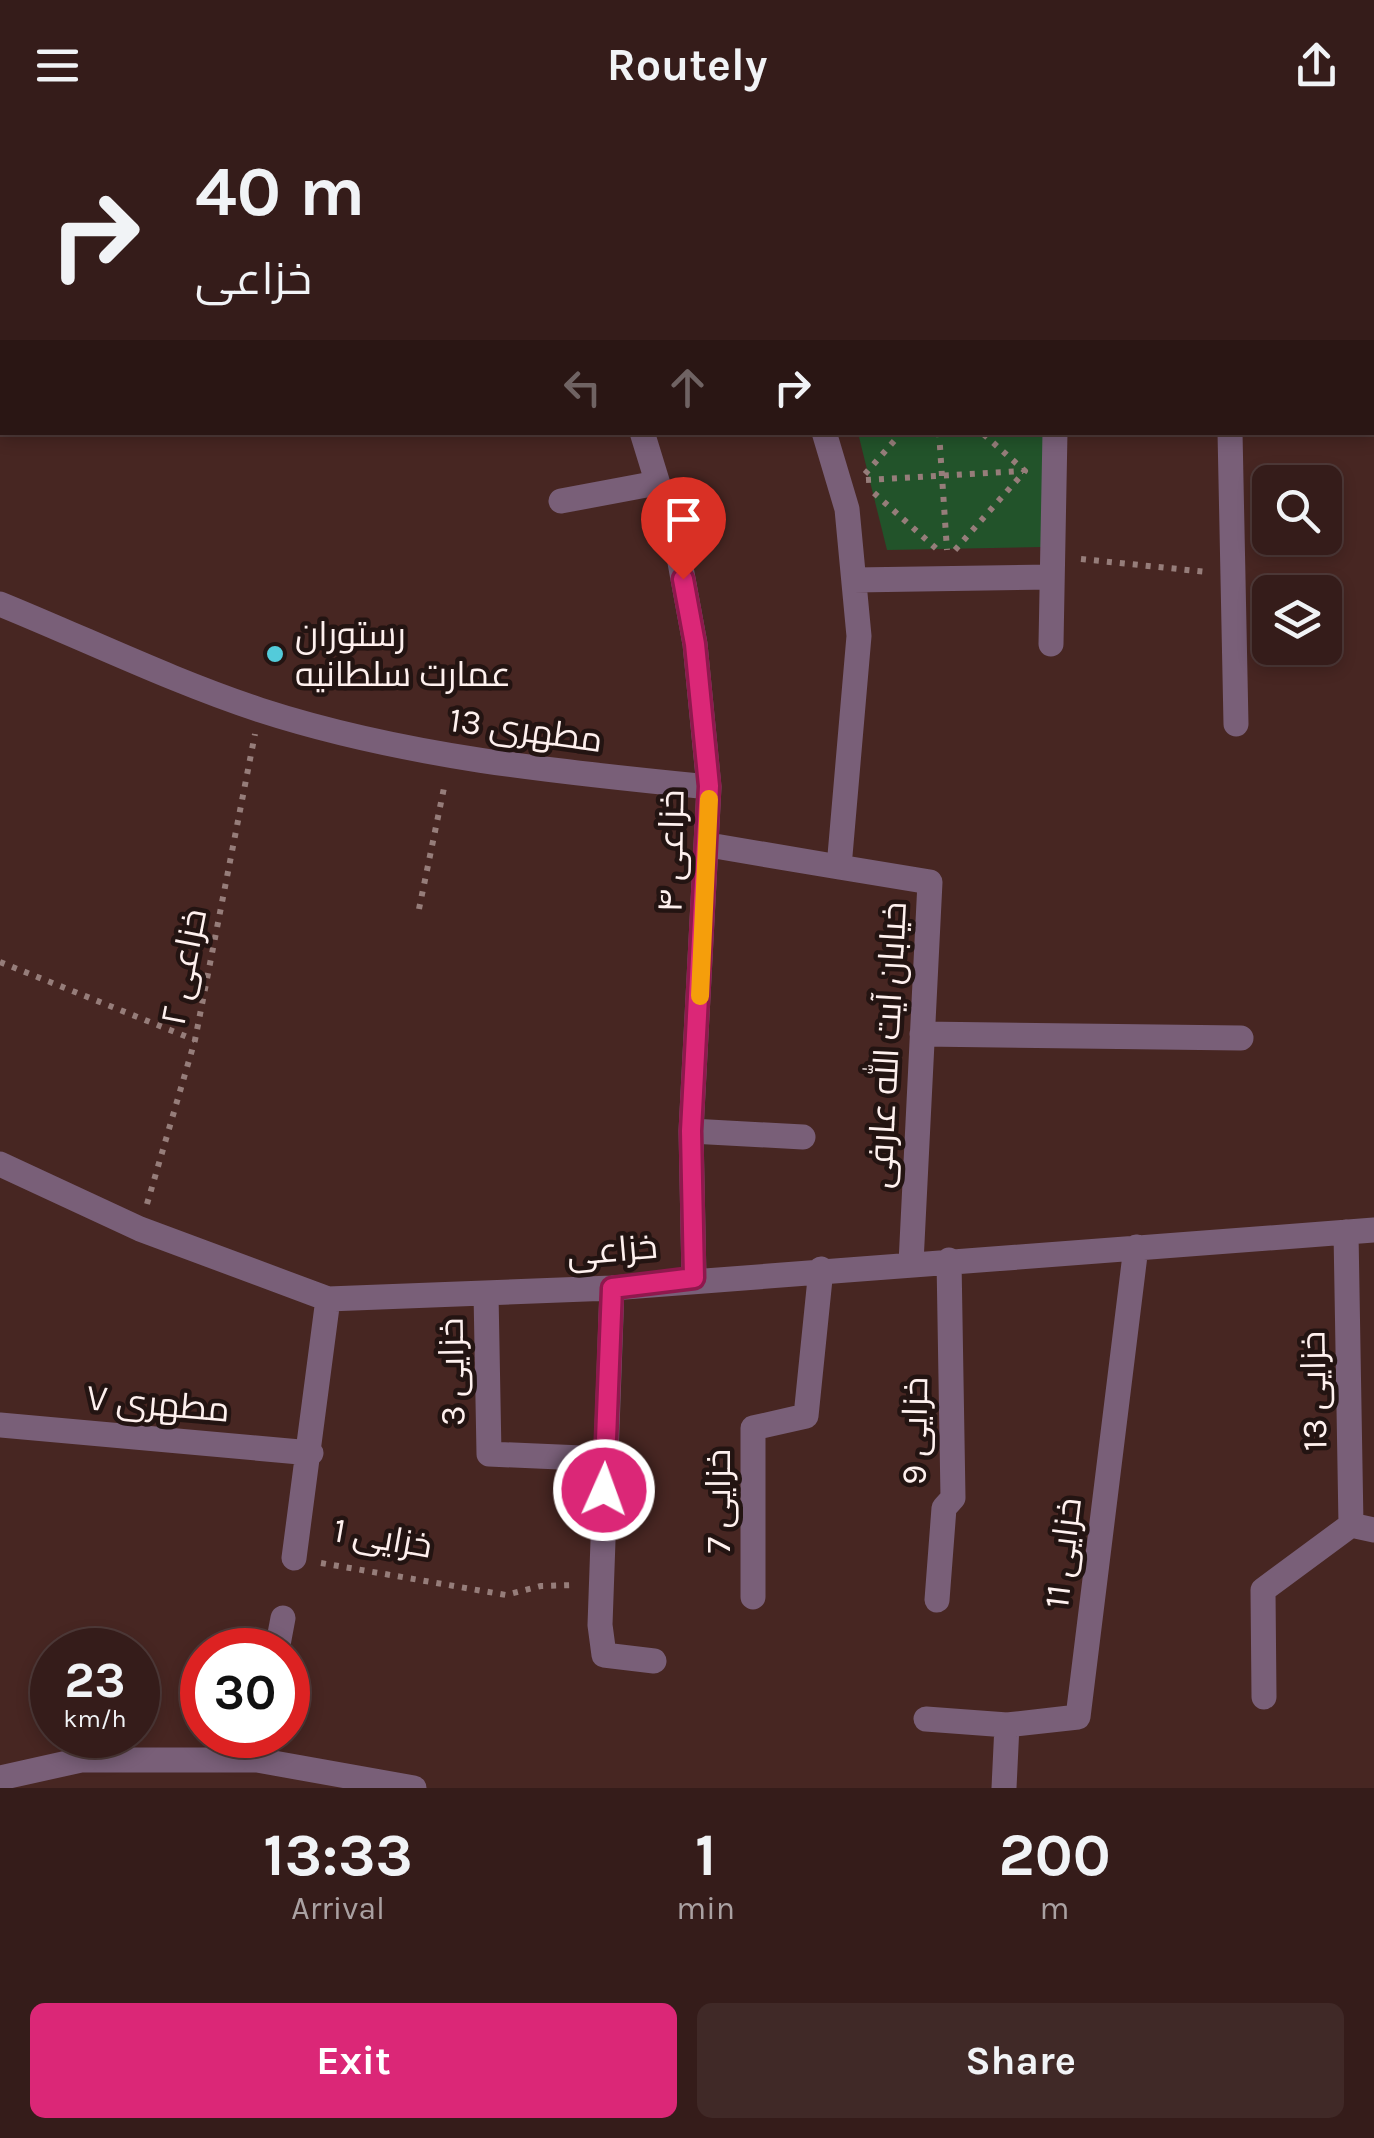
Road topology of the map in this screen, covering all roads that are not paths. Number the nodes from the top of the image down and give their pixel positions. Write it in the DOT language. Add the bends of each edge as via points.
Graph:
graph roads {
  1 [pos="643,435"];
  2 [pos="825,435"];
  3 [pos="1055,435"];
  4 [pos="1230,435"];
  5 [pos="657,484"];
  6 [pos="561,501"];
  7 [pos="1052,567"];
  8 [pos="854,580"];
  9 [pos="0,604"];
  10 [pos="1051,644"];
  11 [pos="1236,724"];
  12 [pos="709,786"];
  13 [pos="708,845"];
  14 [pos="839,866"];
  15 [pos="922,1034"];
  16 [pos="1241,1038"];
  17 [pos="691,1131"];
  18 [pos="803,1137"];
  19 [pos="0,1164"];
  20 [pos="1374,1230"];
  21 [pos="1346,1232"];
  22 [pos="1136,1247"];
  23 [pos="949,1260"];
  24 [pos="911,1263"];
  25 [pos="821,1269"];
  26 [pos="694,1278"];
  27 [pos="612,1288"];
  28 [pos="486,1293"];
  29 [pos="328,1298"];
  30 [pos="0,1425"];
  31 [pos="310,1452"];
  32 [pos="605,1458"];
  33 [pos="1362,1528"];
  34 [pos="294,1558"];
  35 [pos="753,1596"];
  36 [pos="937,1600"];
  37 [pos="283,1618"];
  38 [pos="281,1628"];
  39 [pos="654,1660"];
  40 [pos="1264,1697"];
  41 [pos="926,1718"];
  42 [pos="1007,1726"];
  43 [pos="180,1753"];
  44 [pos="301,1758"];
  45 [pos="0,1778"];
  46 [pos="35,1779"];
  47 [pos="414,1788"];
  48 [pos="1004,1788"];
  1 -- 5 [label="street, خزاعی ۴"];
  2 -- 8 [label="street, خیابان آیت الله عارفی" via="847,508"];
  3 -- 7 [label="street"];
  4 -- 11 [label="street"];
  5 -- 6 [label="street"];
  5 -- 12 [label="street, خزاعی ۴" via="677,546 695,644"];
  7 -- 8 [label="street"];
  7 -- 10 [label="street"];
  8 -- 14 [label="street, خیابان آیت الله عارفی" via="859,636"];
  9 -- 12 [label="street, مطهری 13" via="260,710 451,756"];
  12 -- 13 [label="street, خزاعی ۴"];
  13 -- 14 [label="street"];
  13 -- 17 [label="street, خزاعی ۴"];
  14 -- 15 [label="street, خیابان آیت الله عارفی" via="930,882"];
  15 -- 16 [label="street"];
  15 -- 24 [label="street, خیابان آیت الله عارفی"];
  17 -- 18 [label="street"];
  17 -- 26 [label="street, خزاعی ۴"];
  19 -- 29 [label="street, خزاعی" via="140,1230"];
  20 -- 21 [label="street, خزاعی"];
  21 -- 22 [label="street, خزاعی"];
  21 -- 33 [label="street, خزایی 13"];
  22 -- 23 [label="street, خزاعی"];
  22 -- 42 [label="street, خزایی 11" via="1078,1717"];
  23 -- 24 [label="street, خزاعی"];
  23 -- 36 [label="street, خزایی 9" via="953,1498 944,1508"];
  24 -- 25 [label="street, خزاعی"];
  25 -- 26 [label="street, خزاعی"];
  25 -- 35 [label="street, خزایی 7" via="806,1416 753,1428"];
  26 -- 27 [label="street, خزاعی"];
  27 -- 28 [label="street, خزاعی"];
  27 -- 32 [label="street"];
  28 -- 29 [label="street, خزاعی"];
  28 -- 32 [label="street, خزایی 3" via="489,1454"];
  29 -- 31 [label="street, خزایی 1"];
  30 -- 31 [label="street, مطهری ۷"];
  31 -- 34 [label="street, خزایی 1"];
  32 -- 39 [label="street" via="604,1655"];
  33 -- 40 [label="street" via="1263,1590"];
  37 -- 38 [label="street"];
  41 -- 42 [label="street, خزایی 11"];
  42 -- 48 [label="street"];
  43 -- 46 [label="street" via="81,1760"];
  44 -- 47 [label="street"];
  45 -- 46 [label="street"];
}
